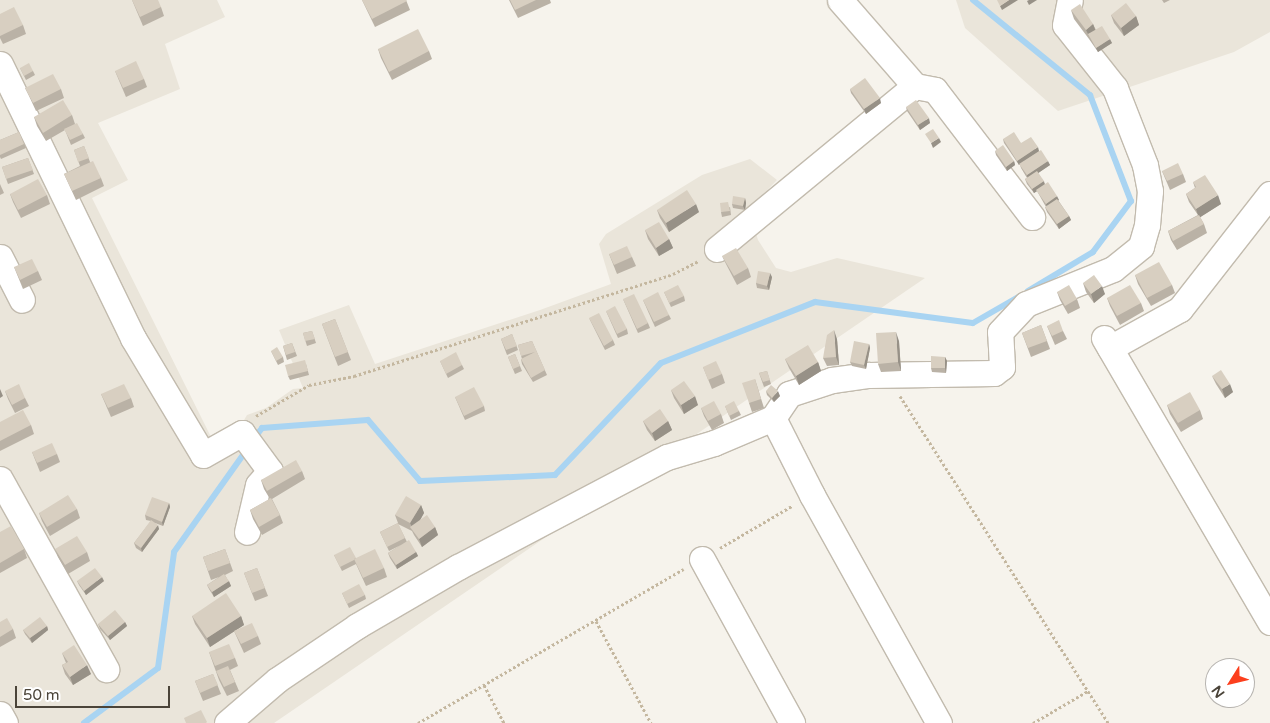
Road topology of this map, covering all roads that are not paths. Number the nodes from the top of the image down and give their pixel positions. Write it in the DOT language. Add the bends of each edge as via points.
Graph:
graph roads {
  1 [pos="840,0"];
  2 [pos="1070,0"];
  3 [pos="0,64"];
  4 [pos="915,86"];
  5 [pos="1270,194"];
  6 [pos="1032,217"];
  7 [pos="717,249"];
  8 [pos="0,257"];
  9 [pos="22,300"];
  10 [pos="773,418"];
  11 [pos="0,479"];
  12 [pos="247,532"];
  13 [pos="702,558"];
  14 [pos="1270,622"];
  15 [pos="106,669"];
  16 [pos="0,714"];
  17 [pos="5,723"];
  18 [pos="227,723"];
  19 [pos="792,723"];
  20 [pos="939,723"];
  1 -- 4 [label="street"];
  2 -- 10 [label="street" via="1065,25 1115,88 1145,165 1150,191 1147,225 1141,246 1113,269 1026,304 1000,332 1002,367 994,373 869,375 832,380 789,394"];
  3 -- 12 [label="street" via="133,338 203,456 244,436 270,471 258,485"];
  4 -- 6 [label="street" via="935,90"];
  4 -- 7 [label="street"];
  5 -- 14 [label="street" via="1180,309 1107,343"];
  8 -- 9 [label="street"];
  10 -- 18 [label="street" via="714,443 666,457 458,567 341,636 277,680"];
  10 -- 20 [label="street" via="812,495"];
  11 -- 15 [label="street"];
  13 -- 19 [label="street"];
  16 -- 17 [label="street"];
}
